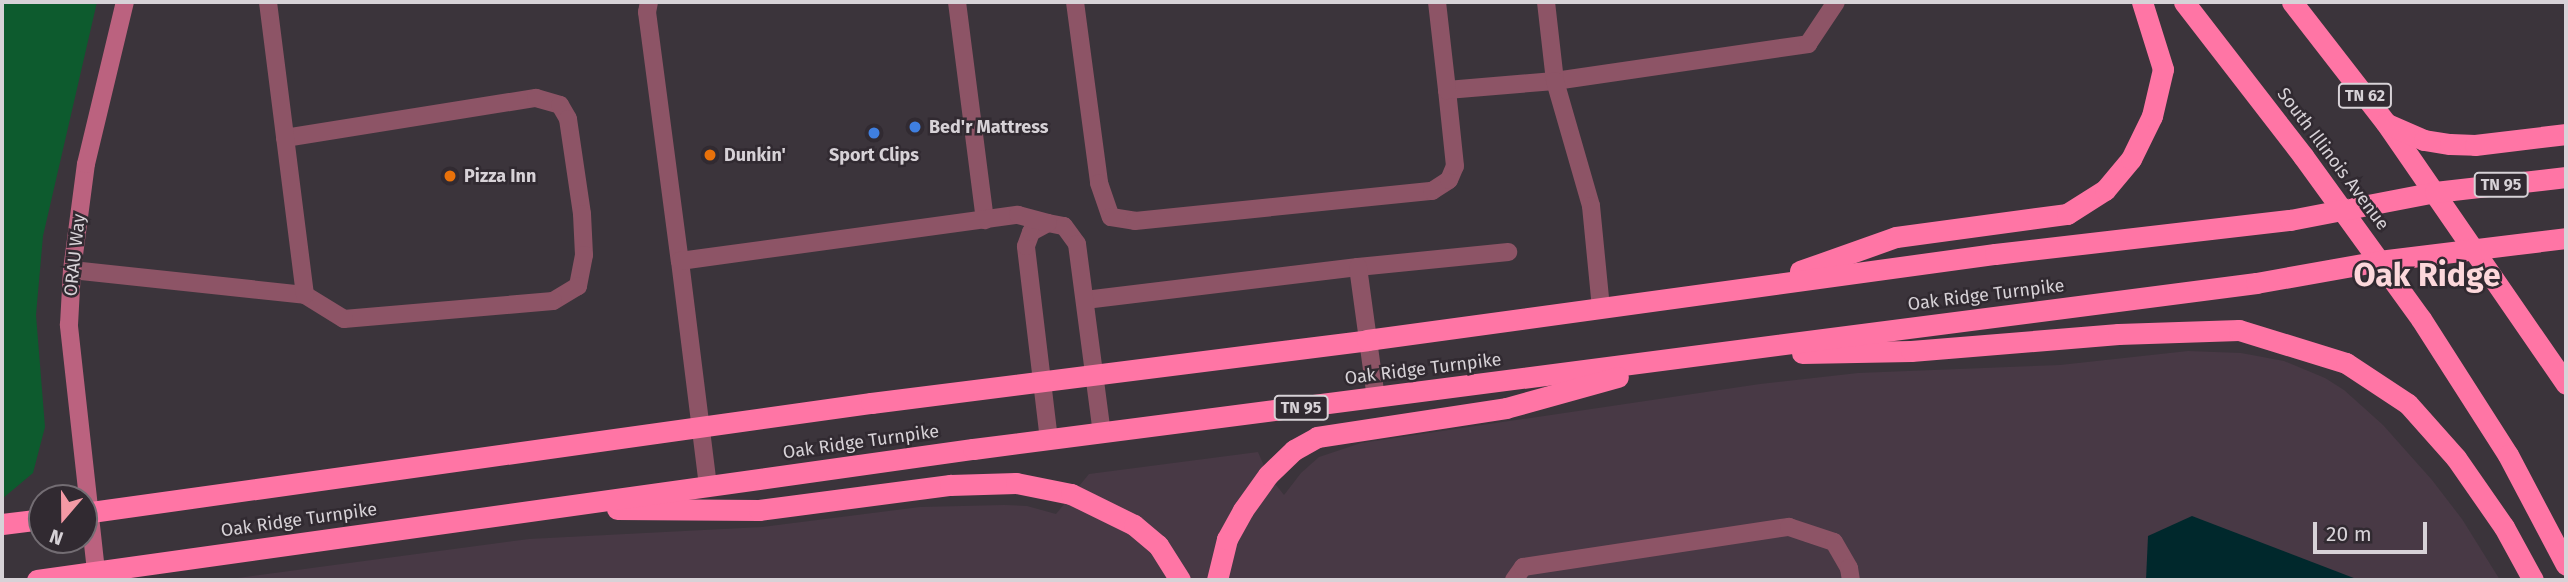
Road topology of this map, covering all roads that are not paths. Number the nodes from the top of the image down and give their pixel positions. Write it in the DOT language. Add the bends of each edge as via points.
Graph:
graph roads {
  1 [pos="125,2"];
  2 [pos="268,2"];
  3 [pos="649,2"];
  4 [pos="957,2"];
  5 [pos="1075,2"];
  6 [pos="1437,2"];
  7 [pos="1546,2"];
  8 [pos="1836,2"];
  9 [pos="2142,2"];
  10 [pos="2184,2"];
  11 [pos="2292,2"];
  12 [pos="1555,81"];
  13 [pos="1447,90"];
  14 [pos="2386,123"];
  15 [pos="2566,134"];
  16 [pos="285,138"];
  17 [pos="2566,177"];
  18 [pos="2435,192"];
  19 [pos="2343,210"];
  20 [pos="985,219"];
  21 [pos="1048,223"];
  22 [pos="2566,239"];
  23 [pos="2475,251"];
  24 [pos="1508,252"];
  25 [pos="680,261"];
  26 [pos="2379,261"];
  27 [pos="1357,267"];
  28 [pos="72,270"];
  29 [pos="1756,286"];
  30 [pos="305,295"];
  31 [pos="1085,300"];
  32 [pos="1601,308"];
  33 [pos="1367,340"];
  34 [pos="1702,355"];
  35 [pos="1095,374"];
  36 [pos="1042,381"];
  37 [pos="2566,384"];
  38 [pos="1376,398"];
  39 [pos="702,426"];
  40 [pos="1102,433"];
  41 [pos="1049,440"];
  42 [pos="83,484"];
  43 [pos="708,485"];
  44 [pos="545,508"];
  45 [pos="98,510"];
  46 [pos="28,521"];
  47 [pos="2,524"];
  48 [pos="92,554"];
  49 [pos="2566,565"];
  50 [pos="96,577"];
  51 [pos="37,580"];
  52 [pos="1180,580"];
  53 [pos="1217,580"];
  54 [pos="1514,580"];
  55 [pos="1851,580"];
  56 [pos="2533,580"];
  1 -- 28 [label="street, ORAU Way" via="86,164"];
  2 -- 16 [label="lane"];
  3 -- 25 [label="lane"];
  4 -- 20 [label="lane"];
  5 -- 13 [label="lane" via="1099,183 1111,217 1135,221 1432,191 1449,180 1455,166"];
  6 -- 13 [label="lane"];
  7 -- 12 [label="lane"];
  8 -- 12 [label="lane" via="1808,44"];
  9 -- 29 [label="highway" via="2163,69 2152,116 2130,159 2105,190 2067,214 1896,237"];
  10 -- 19 [label="highway, South Illinois Avenue"];
  11 -- 14 [label="highway, TN 62"];
  12 -- 13 [label="lane"];
  12 -- 32 [label="lane" via="1591,206"];
  14 -- 15 [label="highway" via="2424,140 2451,144"];
  14 -- 18 [label="highway, TN 62"];
  16 -- 30 [label="lane"];
  16 -- 30 [label="lane" via="536,98 560,105 568,119 582,214 584,255 578,286 553,301 344,319"];
  17 -- 18 [label="highway, Oak Ridge Turnpike / TN 95"];
  18 -- 19 [label="highway, Oak Ridge Turnpike / TN 95"];
  18 -- 23 [label="highway, TN 62"];
  19 -- 26 [label="highway, South Illinois Avenue"];
  19 -- 29 [label="highway, Oak Ridge Turnpike / TN 95"];
  20 -- 21 [label="lane" via="1018,215"];
  20 -- 25 [label="lane"];
  21 -- 31 [label="lane" via="1064,226 1077,244"];
  21 -- 36 [label="lane" via="1031,232 1026,246"];
  22 -- 23 [label="highway, Oak Ridge Turnpike / TN 95"];
  23 -- 26 [label="highway, Oak Ridge Turnpike / TN 95"];
  23 -- 37 [label="highway, TN 62"];
  24 -- 27 [label="lane"];
  25 -- 39 [label="lane"];
  26 -- 34 [label="highway, Oak Ridge Turnpike / TN 95" via="2256,283"];
  26 -- 49 [label="highway, South Illinois Avenue" via="2508,455"];
  27 -- 31 [label="lane"];
  27 -- 33 [label="lane"];
  28 -- 30 [label="lane"];
  28 -- 42 [label="street, ORAU Way" via="69,325"];
  29 -- 32 [label="highway, Oak Ridge Turnpike / TN 95"];
  31 -- 35 [label="lane"];
  32 -- 33 [label="highway, Oak Ridge Turnpike / TN 95"];
  33 -- 35 [label="highway, Oak Ridge Turnpike / TN 95"];
  33 -- 38 [label="lane"];
  34 -- 38 [label="highway, Oak Ridge Turnpike / TN 95"];
  34 -- 53 [label="highway" via="1506,408 1317,437 1294,450 1268,475 1243,510 1227,539"];
  34 -- 56 [label="highway" via="1911,351 2118,334 2239,330 2346,363 2408,404 2456,458 2504,527"];
  35 -- 36 [label="highway, Oak Ridge Turnpike / TN 95"];
  35 -- 40 [label="lane"];
  36 -- 39 [label="highway, Oak Ridge Turnpike / TN 95"];
  36 -- 41 [label="lane"];
  38 -- 40 [label="highway, Oak Ridge Turnpike / TN 95"];
  39 -- 43 [label="lane"];
  39 -- 45 [label="highway, Oak Ridge Turnpike / TN 95"];
  40 -- 41 [label="highway, Oak Ridge Turnpike / TN 95"];
  41 -- 43 [label="highway, Oak Ridge Turnpike / TN 95"];
  43 -- 44 [label="highway, Oak Ridge Turnpike / TN 95"];
  44 -- 50 [label="highway, Oak Ridge Turnpike / TN 95"];
  44 -- 52 [label="highway" via="759,510 950,485 1016,483 1070,494 1134,525 1158,545"];
  46 -- 47 [label="highway"];
  48 -- 50 [label="street, ORAU Way"];
  50 -- 51 [label="highway, Oak Ridge Turnpike / TN 95"];
  54 -- 55 [label="lane" via="1523,567 1789,527 1834,542"];
}
